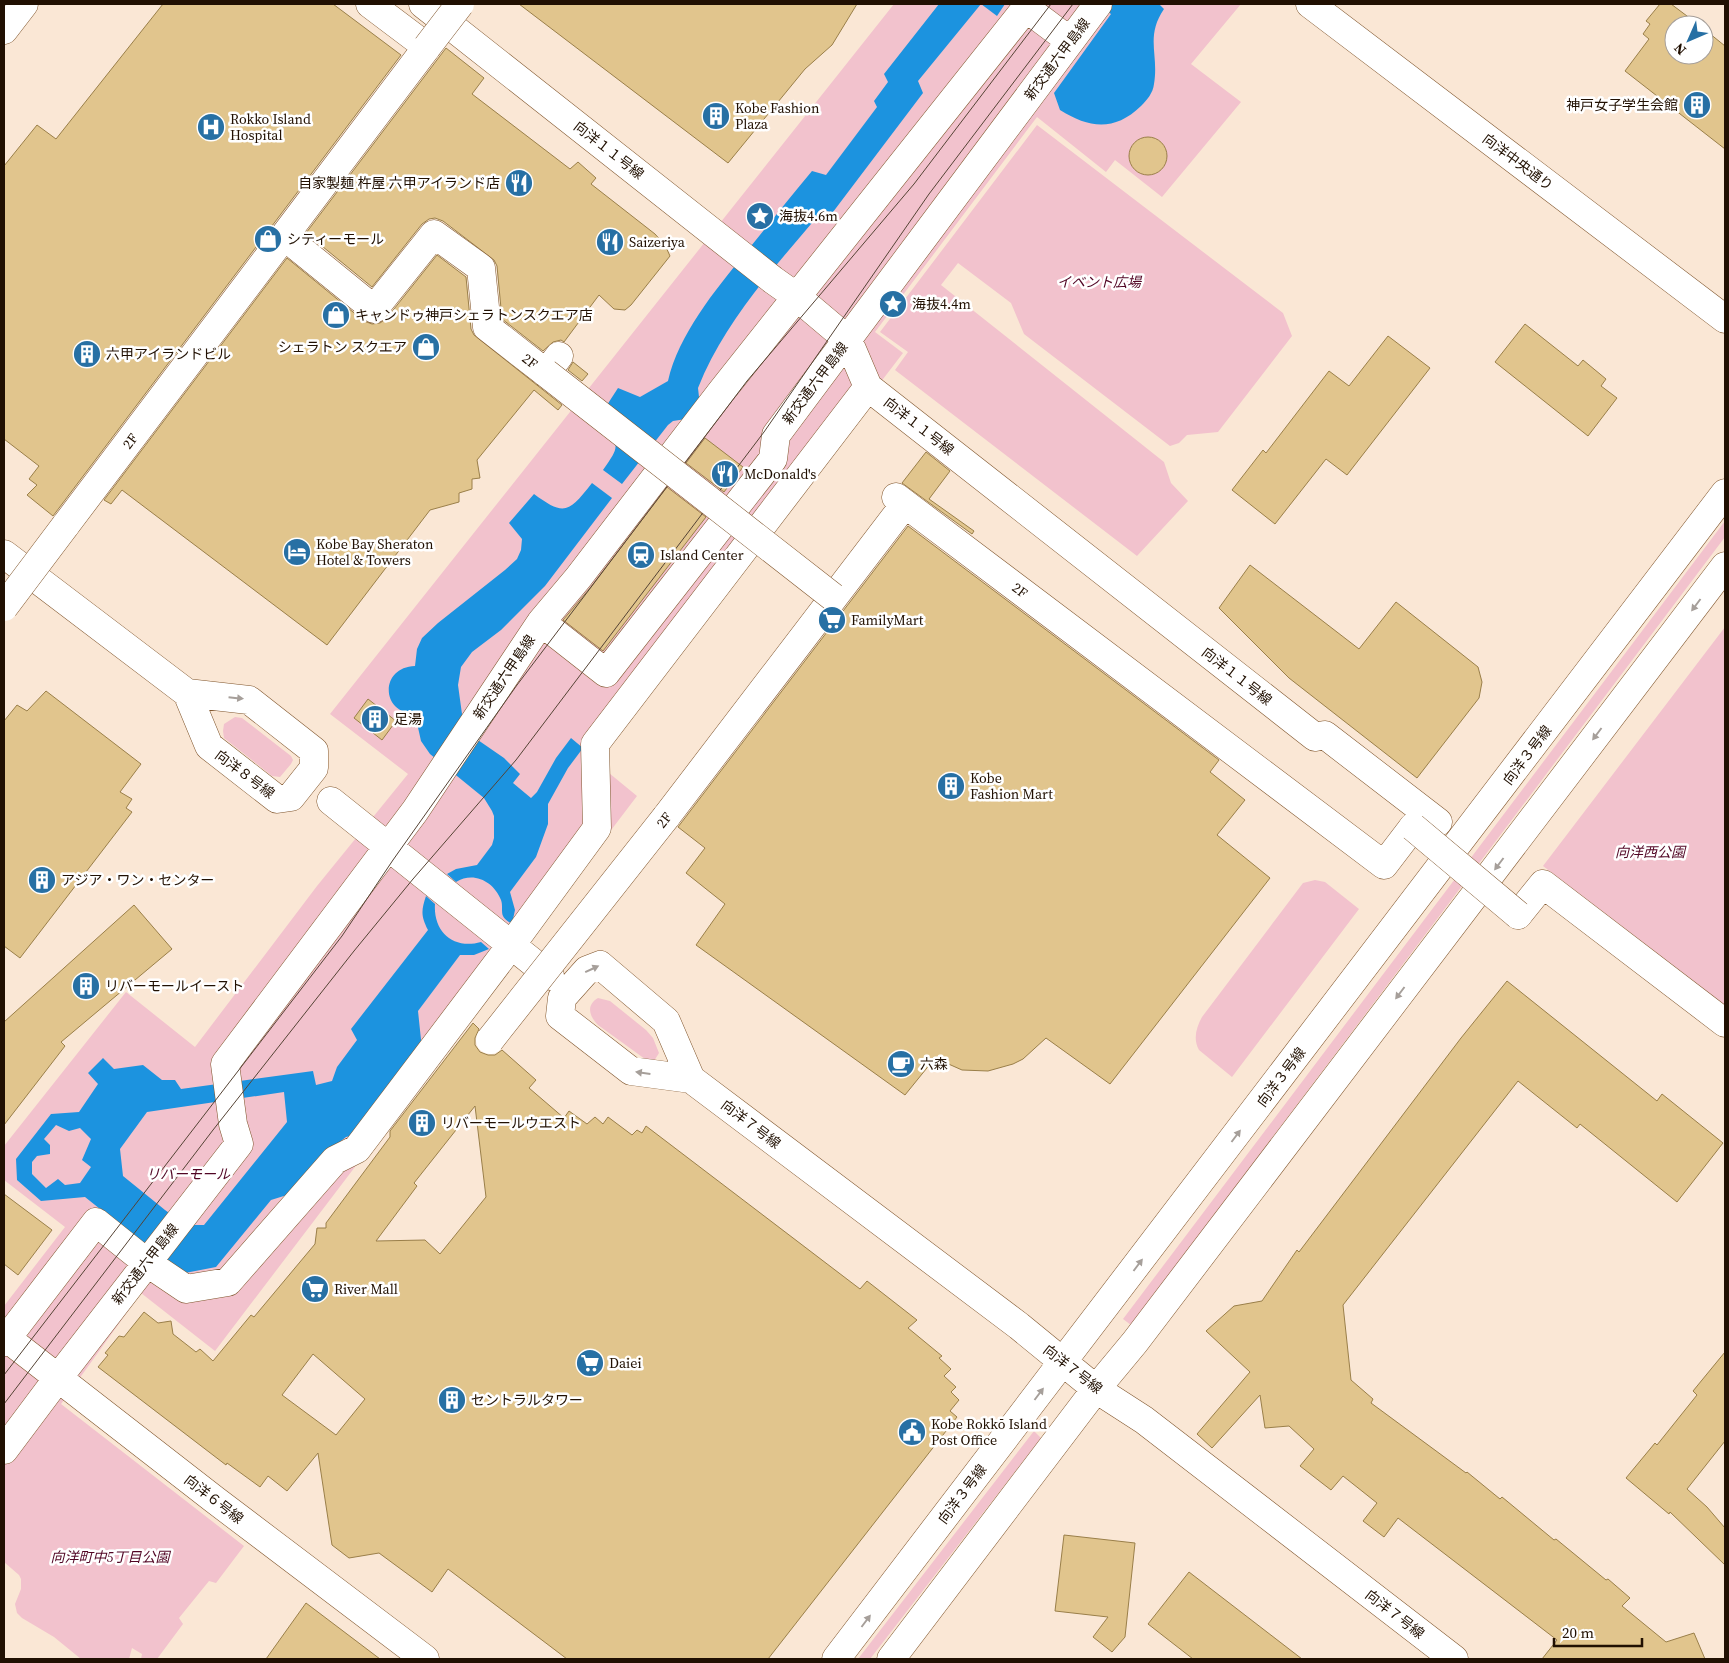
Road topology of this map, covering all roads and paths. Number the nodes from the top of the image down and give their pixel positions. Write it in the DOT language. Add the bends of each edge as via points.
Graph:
graph roads {
  1 [pos="24,4"];
  2 [pos="370,4"];
  3 [pos="423,4"];
  4 [pos="460,4"];
  5 [pos="1310,4"];
  6 [pos="1097,5"];
  7 [pos="4,30"];
  8 [pos="1070,41"];
  9 [pos="428,48"];
  10 [pos="284,236"];
  11 [pos="797,297"];
  12 [pos="1725,319"];
  13 [pos="848,340"];
  14 [pos="868,387"];
  15 [pos="1725,493"];
  16 [pos="4,554"];
  17 [pos="1725,566"];
  18 [pos="833,597"];
  19 [pos="4,607"];
  20 [pos="653,614"];
  21 [pos="541,622"];
  22 [pos="678,635"];
  23 [pos="188,693"];
  24 [pos="331,801"];
  25 [pos="1425,825"];
  26 [pos="388,847"];
  27 [pos="512,944"];
  28 [pos="550,976"];
  29 [pos="1725,1023"];
  30 [pos="490,1040"];
  31 [pos="691,1079"];
  32 [pos="149,1259"];
  33 [pos="5,1339"];
  34 [pos="1063,1363"];
  35 [pos="58,1378"];
  36 [pos="1096,1389"];
  37 [pos="4,1450"];
  38 [pos="425,1659"];
  39 [pos="836,1659"];
  40 [pos="891,1659"];
  41 [pos="1454,1659"];
  1 -- 7 [label="street"];
  2 -- 9 [label="street"];
  3 -- 11 [label="street, 向洋１１号線"];
  4 -- 9 [label="street, 2F, bridge"];
  5 -- 12 [label="street, 向洋中央通り"];
  6 -- 8 [label="street, 新交通六甲島線"];
  8 -- 11 [label="street" via="1026,8"];
  8 -- 13 [label="street, 新交通六甲島線"];
  9 -- 10 [label="street, 2F"];
  10 -- 18 [label="street, 2F, bridge" via="374,309 434,234 481,268 487,327 552,364"];
  10 -- 19 [label="street, 2F, bridge"];
  11 -- 13 [label="street, 向洋１１号線"];
  11 -- 21 [label="street"];
  13 -- 14 [label="street, 向洋１１号線"];
  13 -- 20 [label="street, 新交通六甲島線" via="776,435 774,459"];
  14 -- 22 [label="street"];
  14 -- 25 [label="street, 向洋１１号線" via="1319,739 1325,735"];
  34 -- 15 [label="street, 向洋３号線, one-way"];
  16 -- 23 [label="street"];
  17 -- 36 [label="street, one-way"];
  18 -- 25 [label="street, 2F" via="900,500 1384,865"];
  18 -- 30 [label="street, 2F, bridge" via="666,818"];
  20 -- 21 [label="street, 新交通六甲島線" via="606,673"];
  20 -- 22 [label="street"];
  21 -- 26 [label="street, 新交通六甲島線"];
  22 -- 27 [label="street" via="595,744 597,828"];
  23 -- 23 [label="street, 向洋８号線, one-way" via="249,700 314,750 314,768 291,797 277,799 209,746"];
  24 -- 26 [label="street"];
  25 -- 29 [label="street, 向洋１１号線, bridge" via="1518,915 1543,884"];
  26 -- 27 [label="street"];
  26 -- 32 [label="street, 新交通六甲島線" via="225,1064 239,1144"];
  27 -- 28 [label="street"];
  27 -- 32 [label="street" via="357,1149 336,1160 228,1282 186,1289"];
  31 -- 31 [label="street, 向洋７号線, one-way" via="631,1071 560,1016 562,998 586,970 600,965 666,1021"];
  31 -- 34 [label="street, 向洋７号線" via="1019,1326"];
  32 -- 33 [label="street" via="96,1222"];
  32 -- 35 [label="street, 新交通六甲島線"];
  33 -- 35 [label="street, 向洋６号線"];
  34 -- 36 [label="street, 向洋７号線"];
  39 -- 34 [label="street, 向洋３号線, one-way"];
  35 -- 37 [label="street, 新交通六甲島線"];
  35 -- 38 [label="street, 向洋６号線"];
  36 -- 40 [label="street"];
  36 -- 41 [label="street, 向洋７号線" via="1144,1420"];
}
